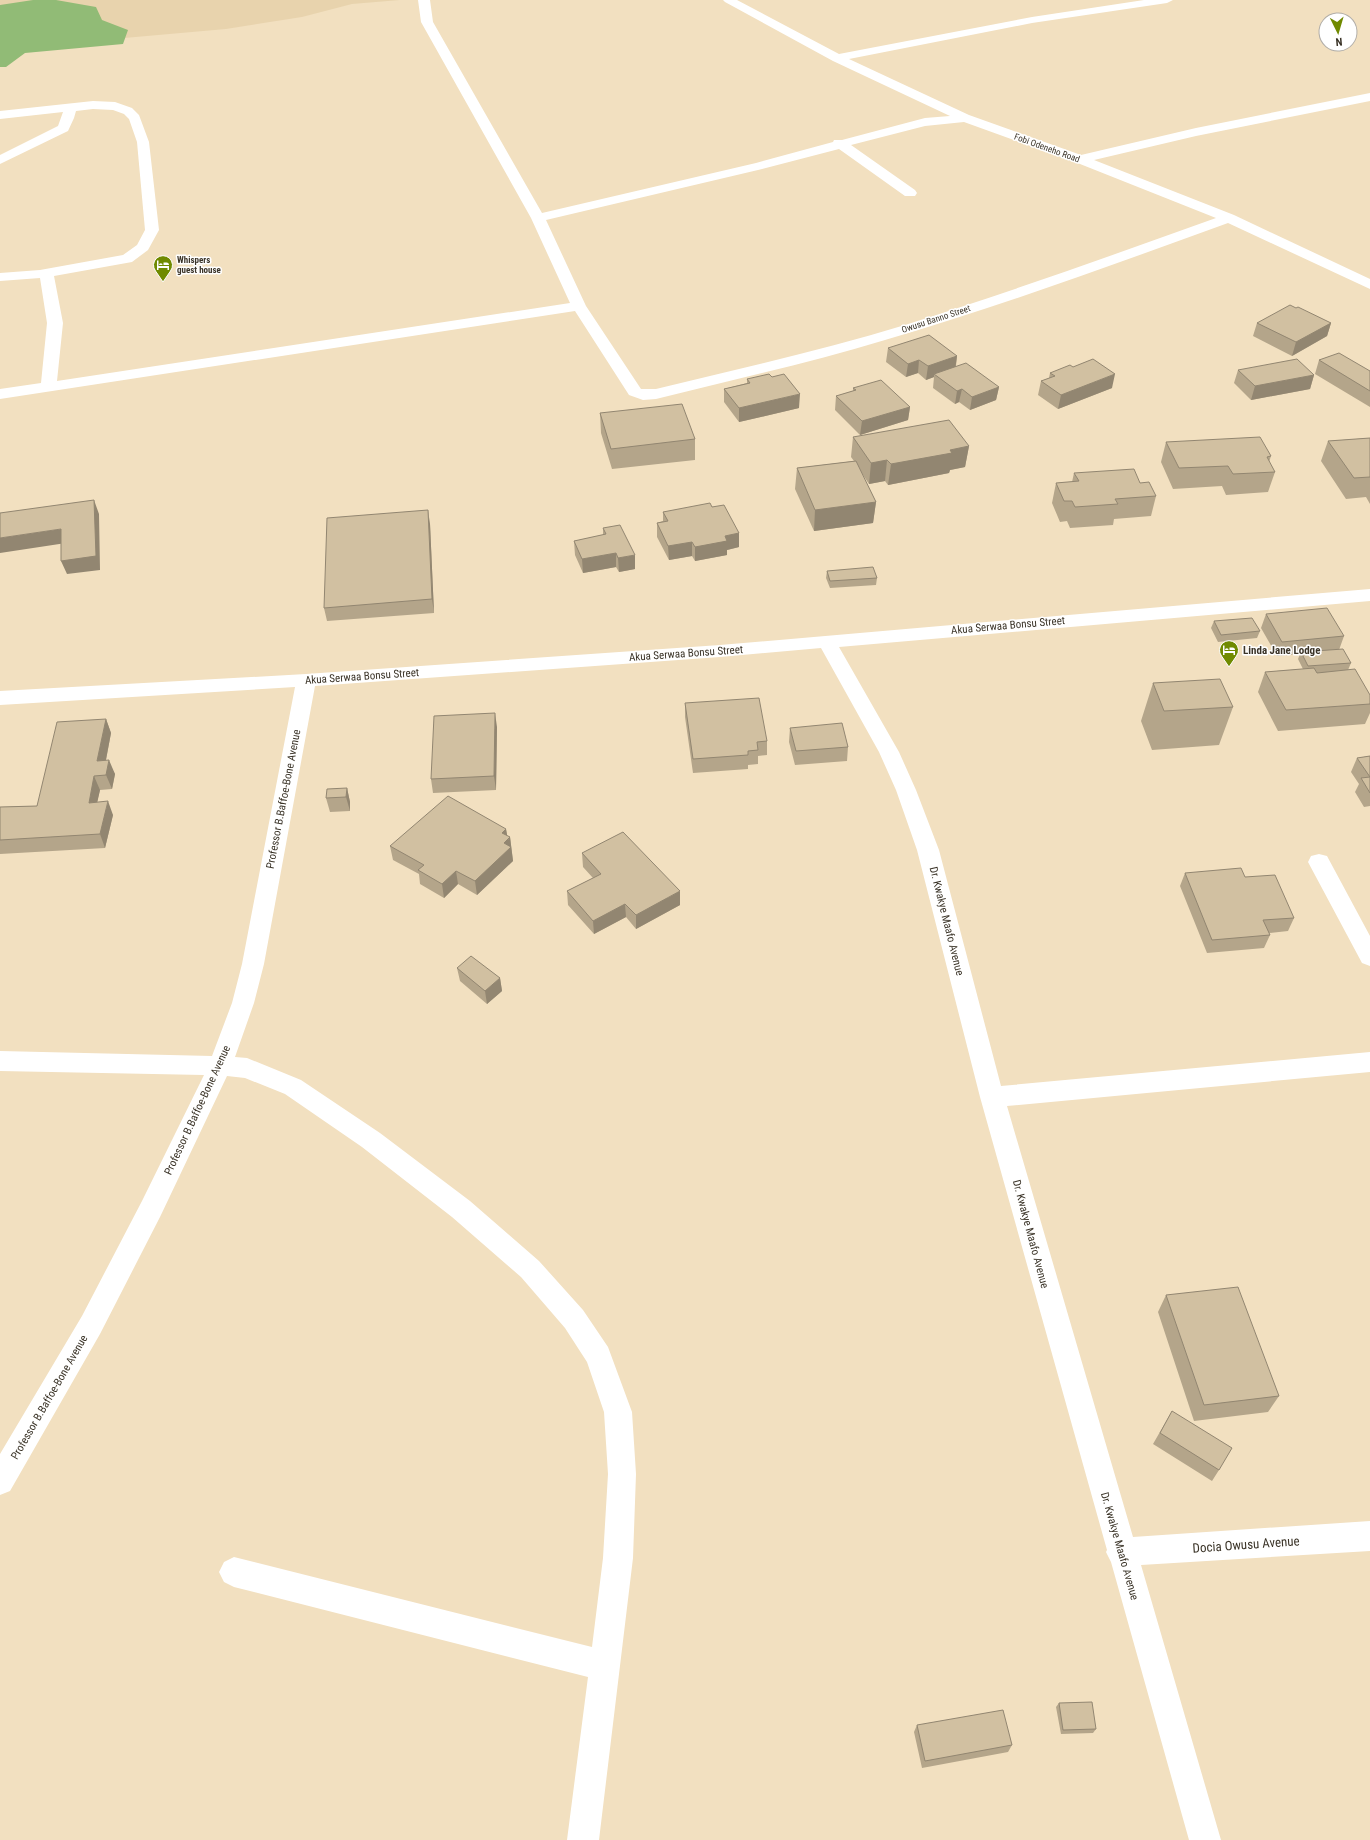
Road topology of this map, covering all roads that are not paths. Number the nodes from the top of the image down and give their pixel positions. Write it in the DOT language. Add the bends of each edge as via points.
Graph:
graph roads {
  1 [pos="424,0"];
  2 [pos="729,0"];
  3 [pos="1167,0"];
  4 [pos="837,58"];
  5 [pos="1367,99"];
  6 [pos="933,103"];
  7 [pos="70,108"];
  8 [pos="0,115"];
  9 [pos="965,118"];
  10 [pos="925,122"];
  11 [pos="839,143"];
  12 [pos="1080,159"];
  13 [pos="0,160"];
  14 [pos="910,193"];
  15 [pos="538,218"];
  16 [pos="1229,218"];
  17 [pos="46,273"];
  18 [pos="0,277"];
  19 [pos="1370,286"];
  20 [pos="579,306"];
  21 [pos="48,387"];
  22 [pos="0,394"];
  23 [pos="1370,595"];
  24 [pos="826,641"];
  25 [pos="306,680"];
  26 [pos="0,698"];
  27 [pos="1319,862"];
  28 [pos="1370,957"];
  29 [pos="0,1061"];
  30 [pos="1370,1062"];
  31 [pos="220,1066"];
  32 [pos="992,1097"];
  33 [pos="0,1481"];
  34 [pos="1370,1536"];
  35 [pos="1121,1552"];
  36 [pos="234,1572"];
  37 [pos="606,1666"];
  38 [pos="583,1840"];
  39 [pos="1205,1840"];
  1 -- 15 [label="street" via="427,22"];
  2 -- 4 [label="street, Fobi Odeneho Road"];
  3 -- 4 [label="street" via="1032,20"];
  4 -- 6 [label="street, Fobi Odeneho Road"];
  5 -- 12 [label="street" via="1196,132"];
  6 -- 9 [label="street, Fobi Odeneho Road"];
  6 -- 10 [label="street"];
  7 -- 8 [label="street"];
  7 -- 13 [label="street" via="62,128"];
  7 -- 17 [label="street" via="115,106 128,111 135,118 143,142 152,230 143,247 127,259"];
  9 -- 10 [label="street"];
  9 -- 12 [label="street, Fobi Odeneho Road"];
  10 -- 11 [label="street"];
  11 -- 14 [label="street"];
  11 -- 15 [label="street" via="758,166"];
  12 -- 16 [label="street, Fobi Odeneho Road"];
  15 -- 20 [label="street"];
  16 -- 19 [label="street, Fobi Odeneho Road"];
  16 -- 20 [label="street, Owusu Banno Street" via="1072,275 908,328 656,394 637,394"];
  17 -- 18 [label="street"];
  17 -- 21 [label="street" via="55,322"];
  20 -- 21 [label="street"];
  21 -- 22 [label="street"];
  23 -- 24 [label="street, Akua Serwaa Bonsu Street"];
  24 -- 25 [label="street, Akua Serwaa Bonsu Street" via="712,652"];
  24 -- 32 [label="street, Dr. Kwakye Maafo Avenue" via="889,752 917,816"];
  25 -- 26 [label="street, Akua Serwaa Bonsu Street"];
  25 -- 31 [label="street, Professor B.Baffoe-Bone Avenue" via="253,964 243,1003"];
  27 -- 28 [label="street"];
  29 -- 31 [label="street"];
  30 -- 32 [label="street"];
  31 -- 33 [label="street, Professor B.Baffoe-Bone Avenue" via="91,1325"];
  31 -- 37 [label="street" via="247,1068 293,1087 371,1140 461,1209 530,1268 574,1318 598,1356 618,1412 622,1474 618,1558"];
  32 -- 35 [label="street, Dr. Kwakye Maafo Avenue"];
  34 -- 35 [label="street, Docia Owusu Avenue"];
  35 -- 39 [label="street, Dr. Kwakye Maafo Avenue"];
  36 -- 37 [label="street"];
  37 -- 38 [label="street"];
}
